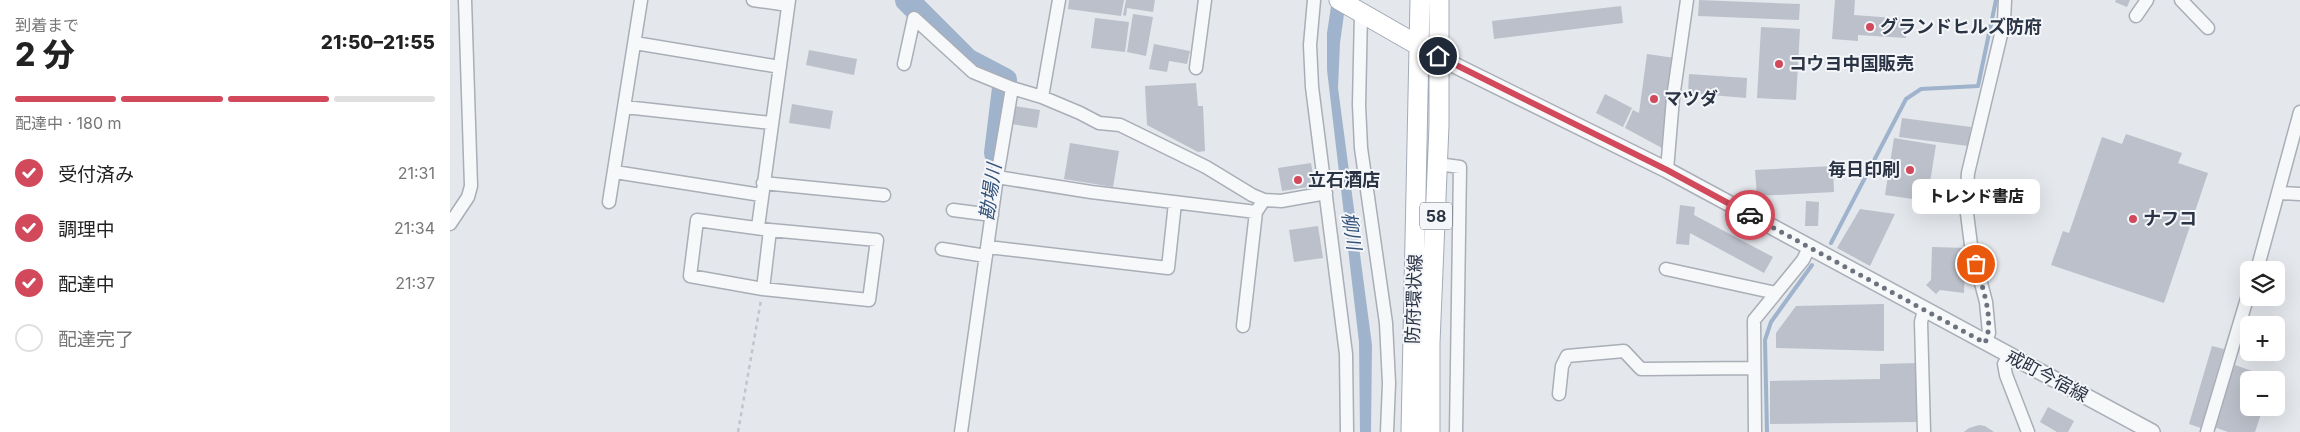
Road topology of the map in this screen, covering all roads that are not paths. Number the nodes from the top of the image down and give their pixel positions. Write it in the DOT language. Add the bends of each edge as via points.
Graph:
graph roads {
  1 [pos="465,0"];
  2 [pos="641,0"];
  3 [pos="753,0"];
  4 [pos="1059,0"];
  5 [pos="1205,0"];
  6 [pos="1314,0"];
  7 [pos="1420,0"];
  8 [pos="1439,0"];
  9 [pos="1687,0"];
  10 [pos="2005,0"];
  11 [pos="2147,0"];
  12 [pos="2181,0"];
  13 [pos="789,2"];
  14 [pos="1351,6"];
  15 [pos="2136,16"];
  16 [pos="2208,28"];
  17 [pos="635,43"];
  18 [pos="1418,45"];
  19 [pos="1438,56"];
  20 [pos="904,64"];
  21 [pos="780,67"];
  22 [pos="1196,68"];
  23 [pos="1012,88"];
  24 [pos="1042,97"];
  25 [pos="625,106"];
  26 [pos="2300,112"];
  27 [pos="772,123"];
  28 [pos="1438,164"];
  29 [pos="1667,170"];
  30 [pos="615,172"];
  31 [pos="997,177"];
  32 [pos="762,189"];
  33 [pos="2279,192"];
  34 [pos="1326,193"];
  35 [pos="2300,194"];
  36 [pos="884,195"];
  37 [pos="1264,200"];
  38 [pos="609,202"];
  39 [pos="1175,203"];
  40 [pos="953,210"];
  41 [pos="1256,212"];
  42 [pos="992,215"];
  43 [pos="450,224"];
  44 [pos="764,228"];
  45 [pos="942,248"];
  46 [pos="1809,248"];
  47 [pos="987,251"];
  48 [pos="2259,261"];
  49 [pos="1666,269"];
  50 [pos="763,288"];
  51 [pos="1776,293"];
  52 [pos="2245,306"];
  53 [pos="1924,310"];
  54 [pos="1243,326"];
  55 [pos="1985,343"];
  56 [pos="2009,356"];
  57 [pos="1754,368"];
  58 [pos="1559,394"];
  59 [pos="961,432"];
  60 [pos="1346,432"];
  61 [pos="1387,432"];
  62 [pos="1411,432"];
  63 [pos="1430,432"];
  64 [pos="1456,432"];
  65 [pos="1755,432"];
  66 [pos="1924,432"];
  67 [pos="2028,432"];
  68 [pos="2152,432"];
  69 [pos="2206,432"];
  1 -- 43 [label="street" via="471,186 468,197"];
  2 -- 17 [label="street"];
  3 -- 13 [label="street"];
  4 -- 24 [label="street"];
  5 -- 22 [label="street"];
  6 -- 34 [label="street" via="1310,45 1312,88"];
  7 -- 18 [label="main road, 防府環状線 / 58"];
  8 -- 19 [label="main road, 防府環状線 / 58"];
  9 -- 29 [label="street"];
  10 -- 55 [label="street" via="2004,22 1968,181 1966,206 1970,245 1986,302 1989,333"];
  11 -- 15 [label="street"];
  12 -- 16 [label="street"];
  13 -- 21 [label="street"];
  14 -- 18 [label="main road"];
  14 -- 61 [label="street" via="1361,140 1386,322"];
  17 -- 21 [label="street"];
  17 -- 25 [label="street"];
  18 -- 19 [label="main road"];
  18 -- 62 [label="main road, 防府環状線 / 58"];
  19 -- 28 [label="main road, 防府環状線 / 58"];
  19 -- 29 [label="street, 戒町今宿線"];
  20 -- 23 [label="street" via="914,18 973,72"];
  21 -- 27 [label="street"];
  23 -- 24 [label="street"];
  23 -- 31 [label="street"];
  24 -- 37 [label="street" via="1099,124 1120,125 1206,166"];
  25 -- 27 [label="street"];
  25 -- 30 [label="street"];
  26 -- 33 [label="street"];
  27 -- 32 [label="street"];
  28 -- 63 [label="main road, 防府環状線 / 58" via="1430,343"];
  28 -- 64 [label="street" via="1460,167"];
  29 -- 46 [label="street, 戒町今宿線"];
  30 -- 32 [label="street"];
  30 -- 38 [label="street"];
  31 -- 39 [label="street"];
  31 -- 42 [label="street"];
  32 -- 36 [label="street"];
  32 -- 44 [label="street"];
  33 -- 35 [label="street"];
  33 -- 48 [label="street"];
  34 -- 37 [label="street" via="1281,201"];
  34 -- 60 [label="street" via="1346,354"];
  37 -- 41 [label="street"];
  39 -- 41 [label="street"];
  39 -- 47 [label="street" via="1168,268"];
  40 -- 42 [label="street"];
  41 -- 54 [label="street"];
  42 -- 47 [label="street"];
  44 -- 50 [label="street"];
  44 -- 50 [label="street" via="697,220 690,276"];
  44 -- 50 [label="street" via="877,240 870,300"];
  45 -- 47 [label="street"];
  46 -- 51 [label="street"];
  46 -- 53 [label="street, 戒町今宿線"];
  47 -- 59 [label="street"];
  49 -- 51 [label="street"];
  51 -- 57 [label="street" via="1754,320"];
  52 -- 69 [label="street"];
  53 -- 55 [label="street, 戒町今宿線"];
  53 -- 66 [label="street" via="1921,322"];
  55 -- 56 [label="street, 戒町今宿線"];
  56 -- 67 [label="street" via="2004,364 2006,375"];
  56 -- 68 [label="street, 戒町今宿線"];
  57 -- 58 [label="street" via="1641,370 1624,351 1567,356 1562,366"];
  57 -- 65 [label="street"];
}
